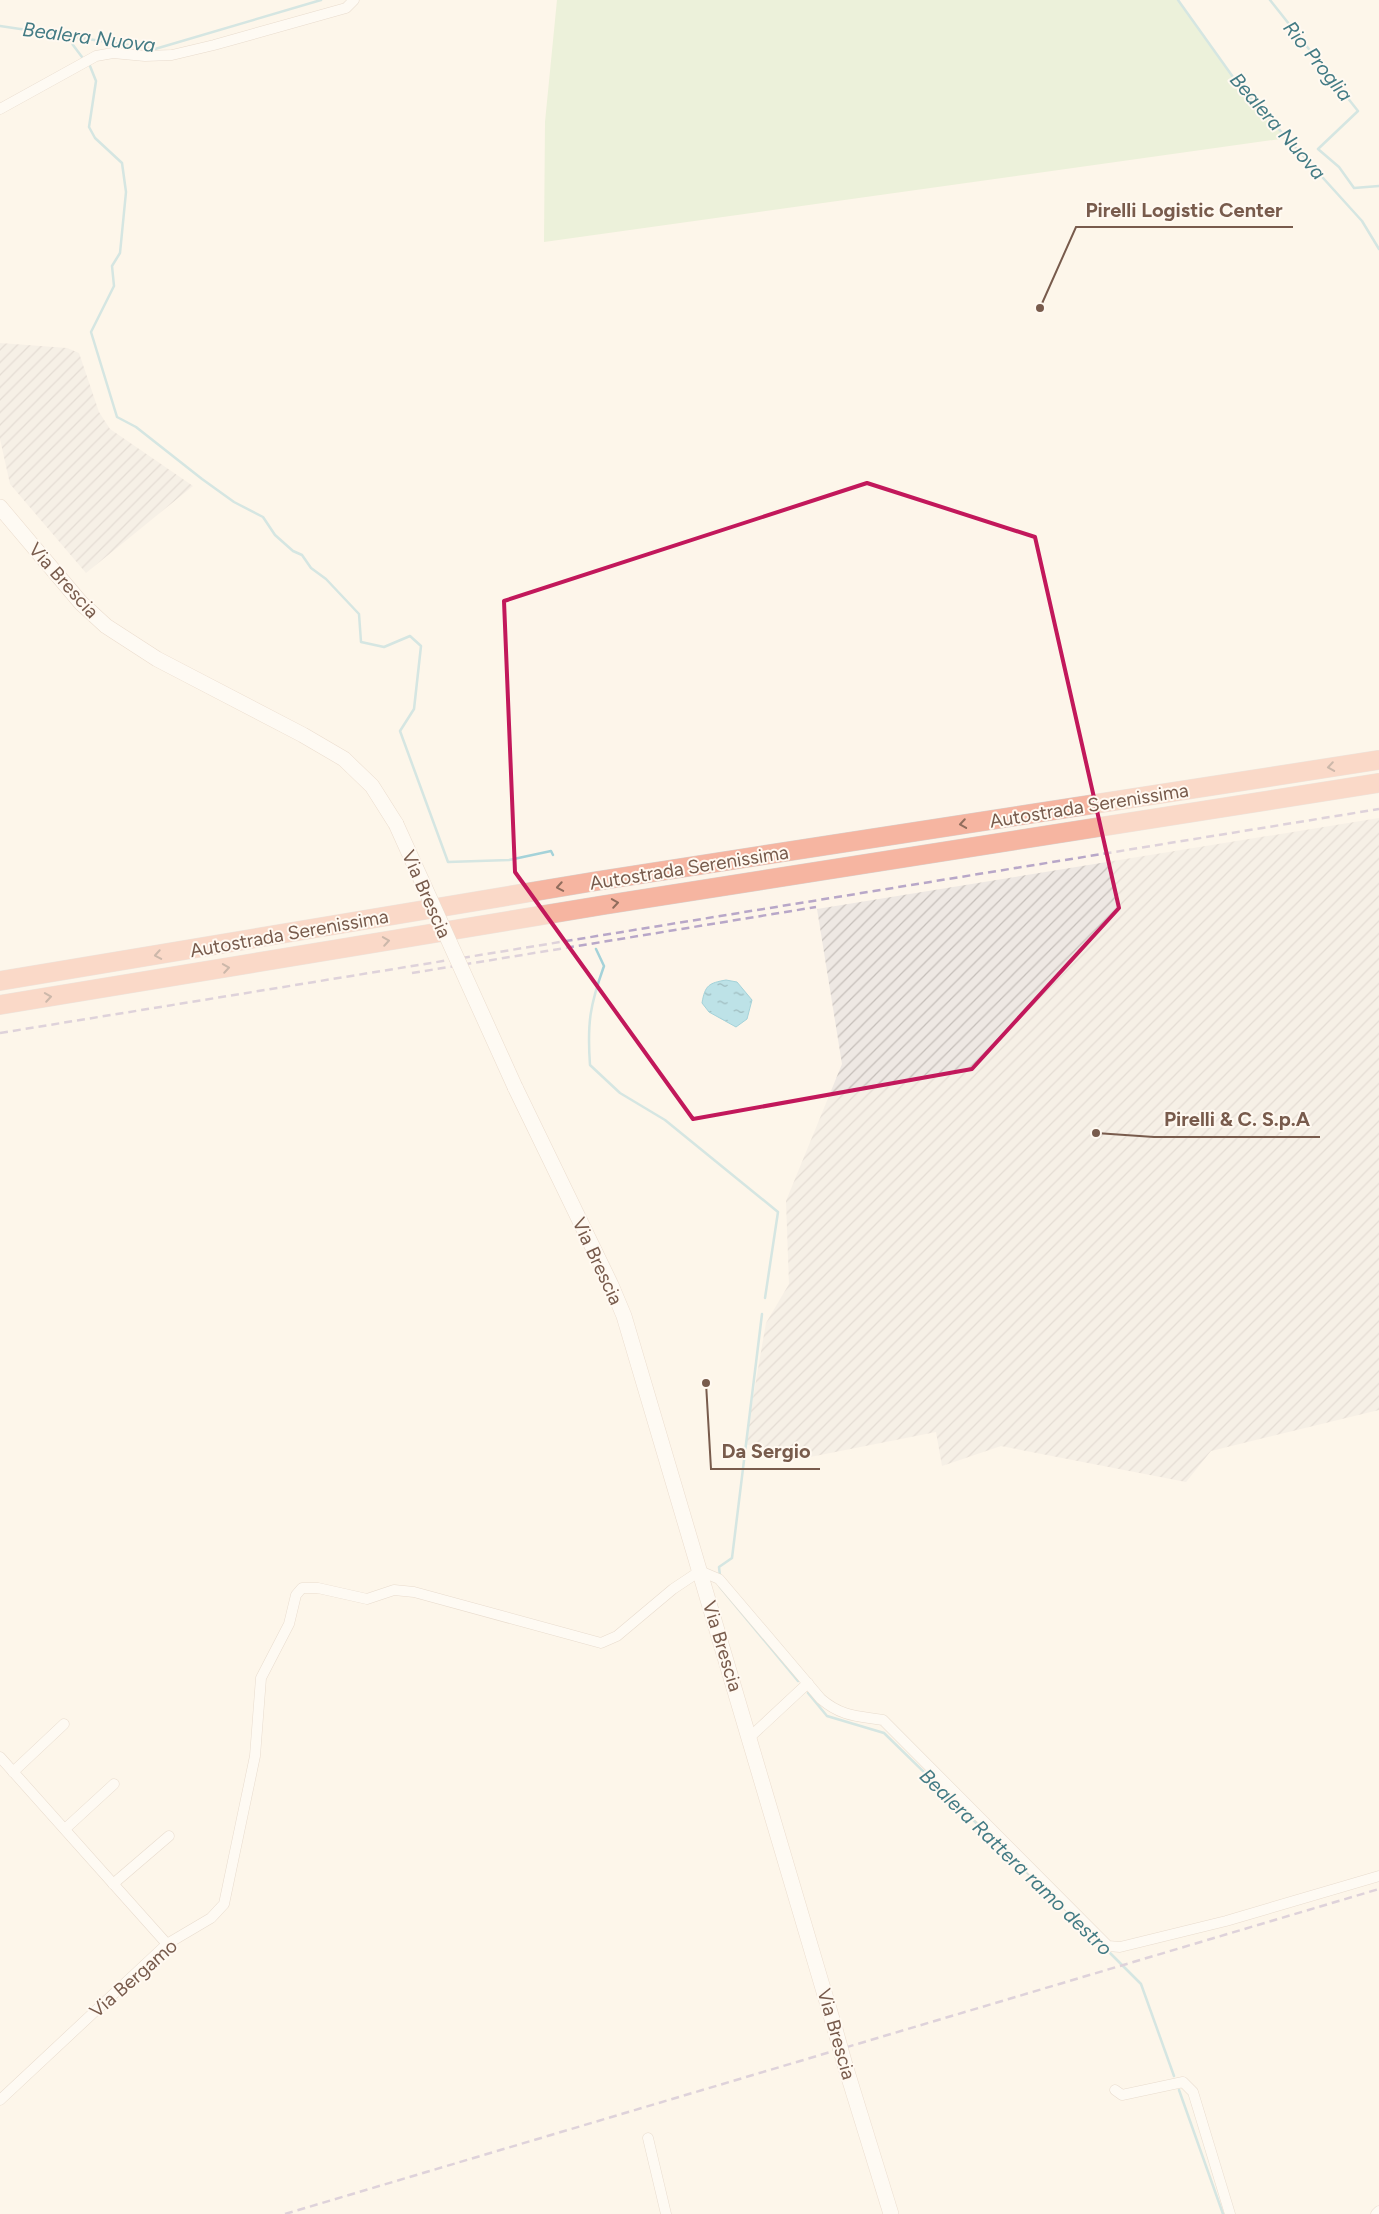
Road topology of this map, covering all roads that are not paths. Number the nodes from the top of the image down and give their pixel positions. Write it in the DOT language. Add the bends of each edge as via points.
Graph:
graph roads {
  1 [pos="354,0"];
  2 [pos="0,109"];
  3 [pos="0,507"];
  4 [pos="1379,760"];
  5 [pos="1379,783"];
  6 [pos="0,981"];
  7 [pos="0,1005"];
  8 [pos="700,1571"];
  9 [pos="808,1683"];
  10 [pos="64,1724"];
  11 [pos="750,1737"];
  12 [pos="0,1757"];
  13 [pos="14,1772"];
  14 [pos="114,1784"];
  15 [pos="65,1830"];
  16 [pos="169,1836"];
  17 [pos="1379,1876"];
  18 [pos="113,1884"];
  19 [pos="167,1944"];
  20 [pos="1115,2090"];
  21 [pos="0,2100"];
  22 [pos="648,2138"];
  23 [pos="1379,2211"];
  24 [pos="666,2214"];
  25 [pos="891,2214"];
  26 [pos="1230,2214"];
  27 [pos="1376,2214"];
  1 -- 2 [label="street" via="346,8 172,55 113,53 96,56"];
  3 -- 8 [label="main road, Via Brescia, bridge" via="81,603 106,626 157,659 344,759 372,786 396,824 515,1087 624,1316"];
  4 -- 6 [label="highway, Autostrada Serenissima, one-way" via="607,879"];
  7 -- 5 [label="highway, Autostrada Serenissima, one-way" via="614,903"];
  8 -- 9 [label="street" via="721,1581"];
  8 -- 11 [label="main road, Via Brescia"];
  8 -- 19 [label="street, Via Bergamo" via="617,1636 602,1643 414,1592 394,1590 367,1599 318,1588 302,1588 296,1595 289,1624 261,1678 255,1750 224,1904 211,1918"];
  9 -- 11 [label="street"];
  9 -- 17 [label="street" via="833,1710 884,1720 1108,1946 1120,1947 1226,1921"];
  10 -- 13 [label="street"];
  11 -- 25 [label="main road, Via Brescia, bridge"];
  12 -- 13 [label="street"];
  13 -- 15 [label="street"];
  14 -- 15 [label="street"];
  15 -- 18 [label="street"];
  16 -- 18 [label="street"];
  18 -- 19 [label="street"];
  19 -- 21 [label="street, Via Bergamo"];
  20 -- 26 [label="street" via="1122,2095 1183,2082 1193,2092"];
  22 -- 24 [label="street"];
  23 -- 27 [label="street"];
}
